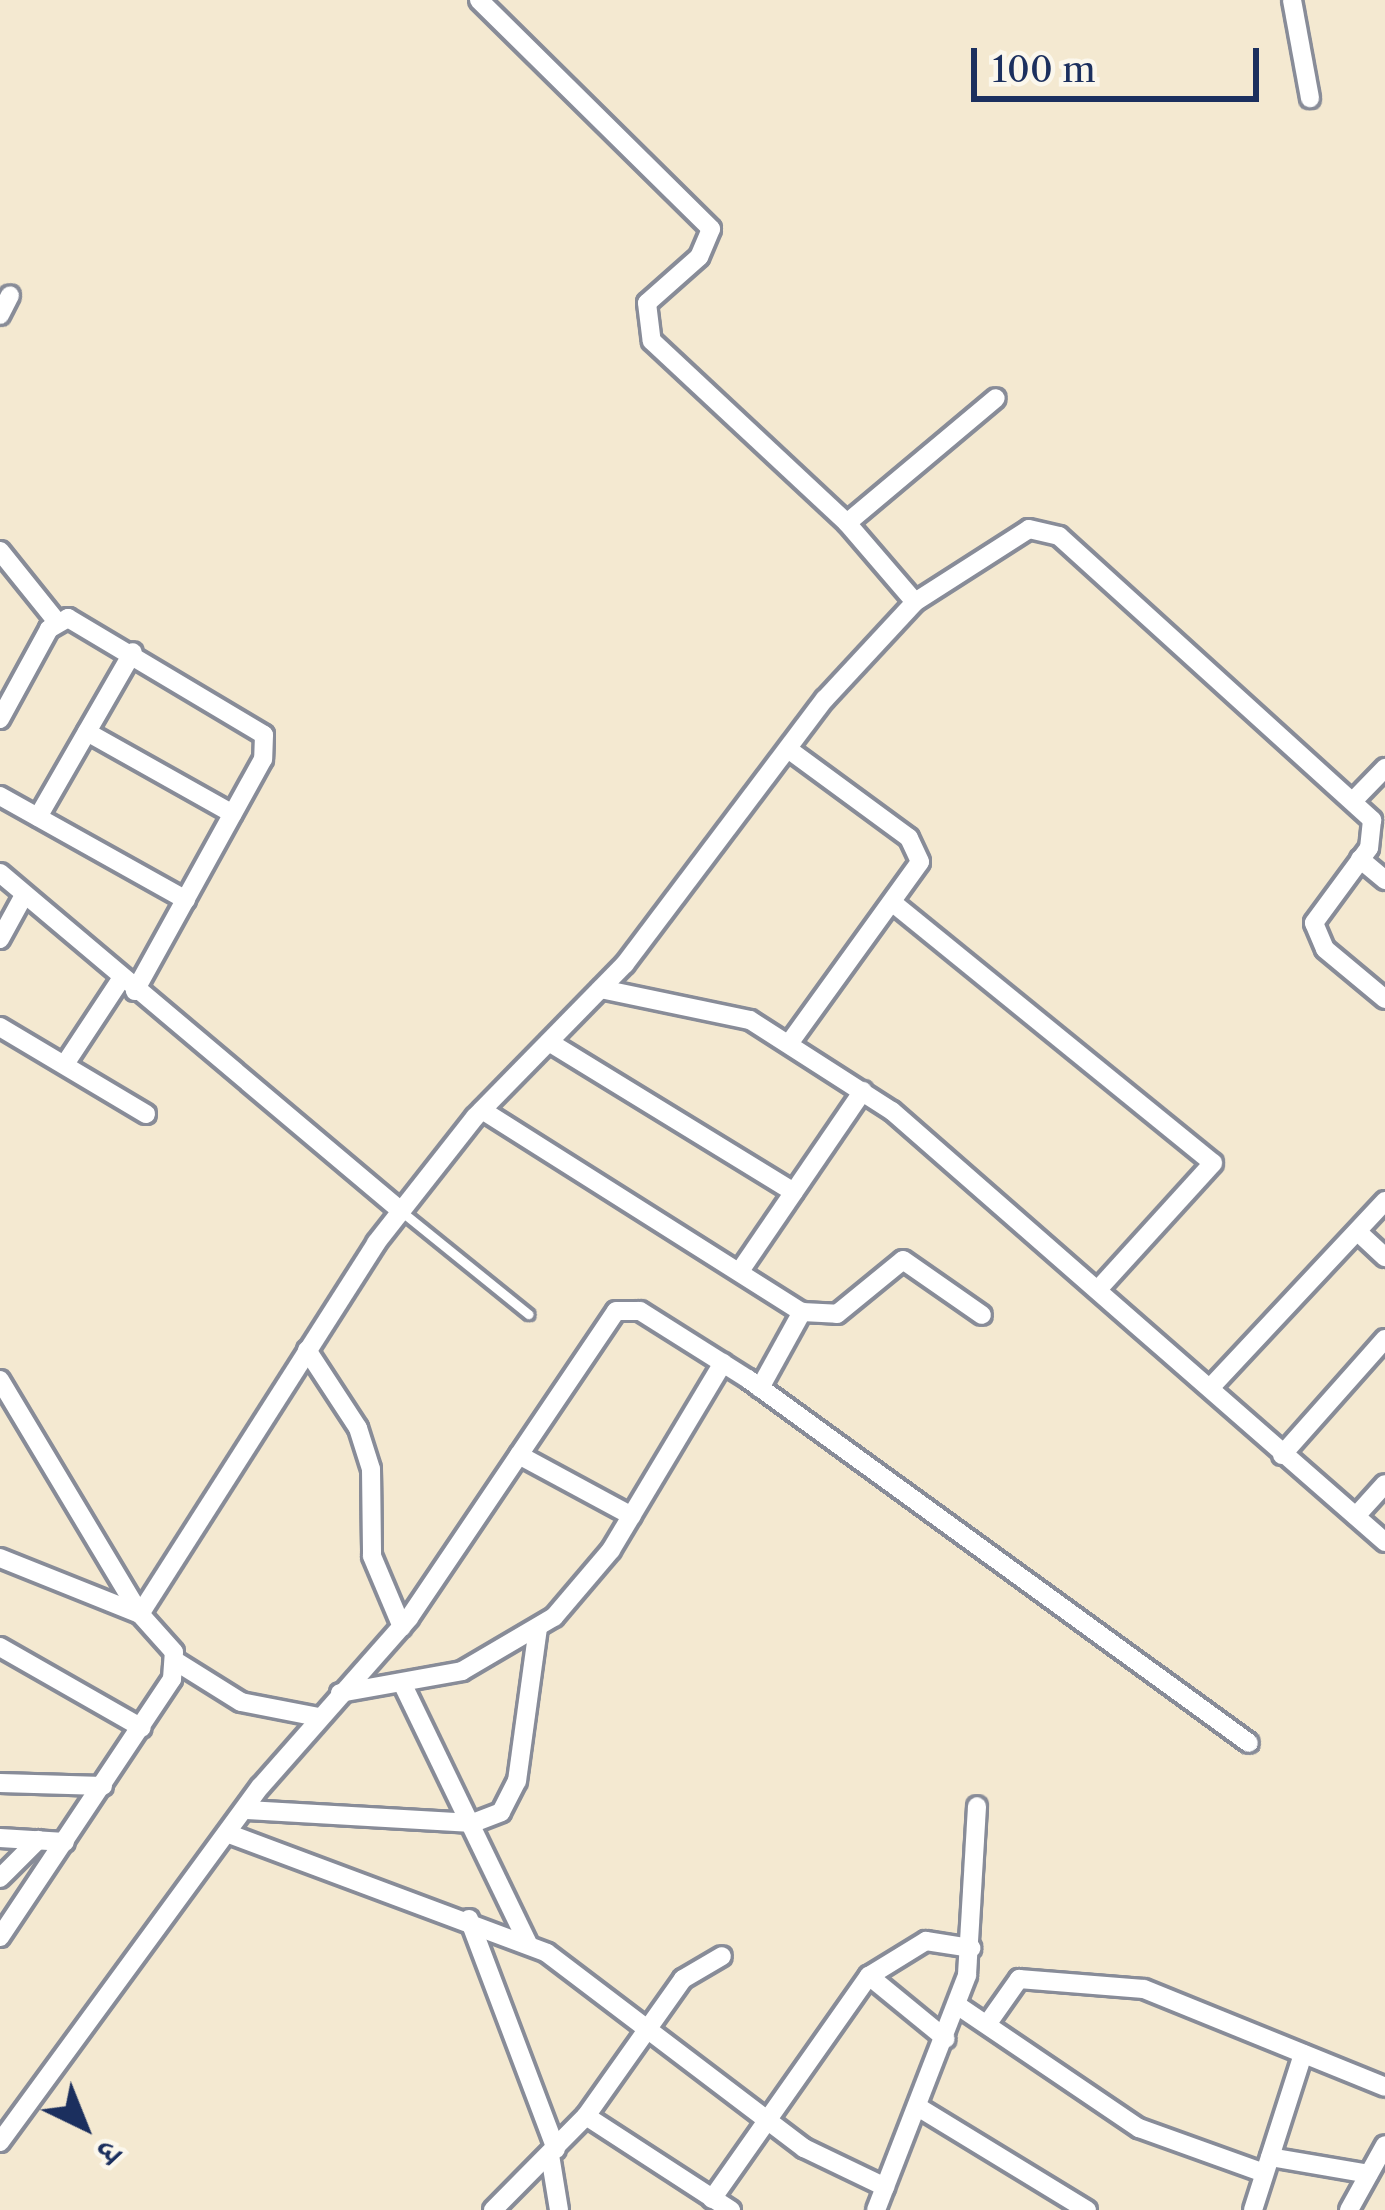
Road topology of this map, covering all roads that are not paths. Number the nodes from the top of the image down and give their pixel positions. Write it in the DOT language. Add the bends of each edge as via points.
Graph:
graph roads {
  1 [pos="479,0"];
  2 [pos="1292,0"];
  3 [pos="1310,98"];
  4 [pos="10,295"];
  5 [pos="0,315"];
  6 [pos="996,398"];
  7 [pos="847,523"];
  8 [pos="0,551"];
  9 [pos="915,602"];
  10 [pos="57,622"];
  11 [pos="133,652"];
  12 [pos="0,719"];
  13 [pos="87,732"];
  14 [pos="788,749"];
  15 [pos="1385,768"];
  16 [pos="0,796"];
  17 [pos="1354,800"];
  18 [pos="233,814"];
  19 [pos="38,817"];
  20 [pos="1360,860"];
  21 [pos="0,873"];
  22 [pos="1385,880"];
  23 [pos="23,896"];
  24 [pos="186,900"];
  25 [pos="893,903"];
  26 [pos="0,939"];
  27 [pos="128,985"];
  28 [pos="601,989"];
  29 [pos="1385,999"];
  30 [pos="0,1027"];
  31 [pos="791,1041"];
  32 [pos="549,1042"];
  33 [pos="65,1064"];
  34 [pos="863,1090"];
  35 [pos="482,1110"];
  36 [pos="146,1114"];
  37 [pos="794,1192"];
  38 [pos="1385,1201"];
  39 [pos="401,1211"];
  40 [pos="1358,1232"];
  41 [pos="1385,1257"];
  42 [pos="740,1270"];
  43 [pos="1101,1286"];
  44 [pos="802,1312"];
  45 [pos="528,1314"];
  46 [pos="982,1315"];
  47 [pos="1385,1339"];
  48 [pos="308,1350"];
  49 [pos="723,1364"];
  50 [pos="0,1380"];
  51 [pos="760,1388"];
  52 [pos="1210,1388"];
  53 [pos="519,1455"];
  54 [pos="1282,1455"];
  55 [pos="1385,1484"];
  56 [pos="632,1516"];
  57 [pos="1356,1516"];
  58 [pos="1385,1542"];
  59 [pos="0,1558"];
  60 [pos="140,1614"];
  61 [pos="402,1627"];
  62 [pos="538,1628"];
  63 [pos="0,1647"];
  64 [pos="177,1662"];
  65 [pos="403,1685"];
  66 [pos="340,1693"];
  67 [pos="318,1717"];
  68 [pos="142,1728"];
  69 [pos="1249,1744"];
  70 [pos="0,1784"];
  71 [pos="103,1786"];
  72 [pos="976,1805"];
  73 [pos="247,1810"];
  74 [pos="473,1822"];
  75 [pos="232,1835"];
  76 [pos="0,1838"];
  77 [pos="38,1840"];
  78 [pos="65,1842"];
  79 [pos="0,1878"];
  80 [pos="469,1919"];
  81 [pos="0,1937"];
  82 [pos="528,1944"];
  83 [pos="971,1948"];
  84 [pos="722,1957"];
  85 [pos="869,1976"];
  86 [pos="957,2005"];
  87 [pos="988,2024"];
  88 [pos="648,2038"];
  89 [pos="946,2039"];
  90 [pos="1303,2054"];
  91 [pos="1385,2087"];
  92 [pos="918,2107"];
  93 [pos="586,2116"];
  94 [pos="768,2122"];
  95 [pos="0,2142"];
  96 [pos="1385,2145"];
  97 [pos="553,2152"];
  98 [pos="1267,2165"];
  99 [pos="1369,2174"];
  100 [pos="885,2187"];
  101 [pos="712,2199"];
  102 [pos="1085,2209"];
  103 [pos="493,2210"];
  104 [pos="559,2210"];
  105 [pos="730,2210"];
  106 [pos="876,2210"];
  107 [pos="1253,2210"];
  108 [pos="1349,2210"];
  1 -- 7 [label="street" via="705,219 709,241 647,303 643,327"];
  2 -- 3 [label="street"];
  4 -- 5 [label="street"];
  6 -- 7 [label="street"];
  7 -- 9 [label="street"];
  8 -- 10 [label="street"];
  9 -- 14 [label="street"];
  9 -- 17 [label="street" via="1029,529 1059,536"];
  10 -- 11 [label="street" via="83,623"];
  10 -- 12 [label="street"];
  11 -- 13 [label="street"];
  11 -- 18 [label="street" via="264,735"];
  13 -- 18 [label="street"];
  13 -- 19 [label="street"];
  14 -- 25 [label="street" via="919,849"];
  14 -- 28 [label="street"];
  15 -- 17 [label="street"];
  16 -- 19 [label="street"];
  17 -- 20 [label="street" via="1375,832"];
  18 -- 24 [label="street"];
  19 -- 24 [label="street"];
  20 -- 22 [label="street"];
  20 -- 29 [label="street" via="1319,912 1316,938"];
  21 -- 23 [label="street"];
  23 -- 26 [label="street"];
  23 -- 27 [label="street"];
  24 -- 27 [label="street"];
  25 -- 31 [label="street"];
  25 -- 43 [label="street" via="1213,1163"];
  27 -- 33 [label="street"];
  27 -- 39 [label="street"];
  28 -- 31 [label="street" via="725,1011"];
  28 -- 32 [label="street"];
  30 -- 33 [label="street"];
  31 -- 34 [label="street"];
  32 -- 35 [label="street"];
  32 -- 37 [label="street"];
  33 -- 36 [label="street"];
  34 -- 37 [label="street"];
  34 -- 43 [label="street"];
  35 -- 39 [label="street"];
  35 -- 42 [label="street"];
  37 -- 42 [label="street"];
  38 -- 40 [label="street"];
  39 -- 45 [label="lane"];
  39 -- 48 [label="street"];
  40 -- 41 [label="street"];
  40 -- 52 [label="street"];
  42 -- 44 [label="street"];
  43 -- 52 [label="street"];
  44 -- 46 [label="street" via="837,1314 903,1260"];
  44 -- 51 [label="street"];
  47 -- 54 [label="street"];
  48 -- 60 [label="street"];
  48 -- 61 [label="street" via="358,1428 371,1469 372,1556"];
  49 -- 51 [label="street"];
  49 -- 53 [label="street" via="640,1311 616,1311"];
  49 -- 56 [label="street"];
  50 -- 60 [label="street"];
  51 -- 69 [label="street"];
  52 -- 54 [label="street"];
  53 -- 56 [label="street"];
  53 -- 61 [label="street"];
  54 -- 57 [label="street"];
  55 -- 57 [label="street"];
  56 -- 62 [label="street" via="584,1588"];
  57 -- 58 [label="street"];
  59 -- 60 [label="street"];
  60 -- 64 [label="street"];
  61 -- 66 [label="street"];
  62 -- 65 [label="street" via="462,1671"];
  62 -- 74 [label="street" via="510,1803"];
  63 -- 68 [label="street"];
  64 -- 67 [label="street" via="241,1702"];
  64 -- 68 [label="street"];
  65 -- 66 [label="street"];
  65 -- 74 [label="street"];
  66 -- 67 [label="street"];
  67 -- 73 [label="street"];
  68 -- 71 [label="street"];
  70 -- 71 [label="street"];
  71 -- 78 [label="street"];
  72 -- 83 [label="street"];
  73 -- 74 [label="street"];
  73 -- 75 [label="street"];
  74 -- 82 [label="street"];
  75 -- 80 [label="street"];
  75 -- 95 [label="street"];
  76 -- 77 [label="street"];
  77 -- 78 [label="street"];
  77 -- 79 [label="street"];
  78 -- 81 [label="street"];
  80 -- 82 [label="street"];
  80 -- 97 [label="street"];
  82 -- 88 [label="street"];
  83 -- 85 [label="street" via="926,1941"];
  83 -- 86 [label="street"];
  84 -- 88 [label="street" via="683,1979"];
  85 -- 89 [label="street"];
  85 -- 94 [label="street"];
  86 -- 87 [label="street"];
  86 -- 89 [label="street"];
  87 -- 90 [label="street" via="1005,1989 1031,1976 1144,1989"];
  87 -- 98 [label="street" via="1154,2136"];
  88 -- 93 [label="street"];
  88 -- 94 [label="street"];
  89 -- 92 [label="street"];
  90 -- 91 [label="street"];
  90 -- 98 [label="street"];
  92 -- 100 [label="street"];
  92 -- 102 [label="street"];
  93 -- 97 [label="street"];
  93 -- 101 [label="street"];
  94 -- 100 [label="street"];
  94 -- 101 [label="street"];
  96 -- 99 [label="street"];
  97 -- 103 [label="street"];
  97 -- 104 [label="street"];
  98 -- 99 [label="street"];
  98 -- 107 [label="street"];
  99 -- 108 [label="street"];
  100 -- 106 [label="street"];
  101 -- 105 [label="street"];
}
